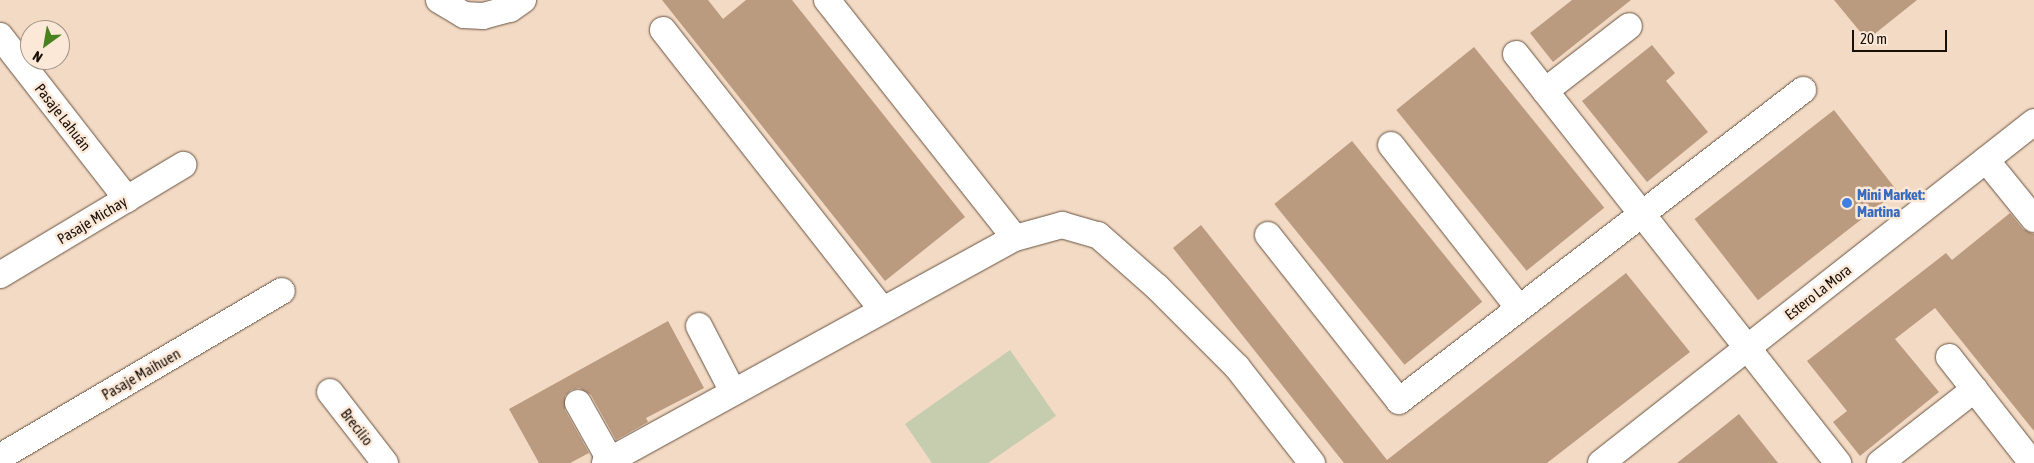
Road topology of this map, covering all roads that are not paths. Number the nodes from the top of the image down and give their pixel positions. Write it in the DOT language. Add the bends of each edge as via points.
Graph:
graph roads {
  1 [pos="439,0"];
  2 [pos="524,0"];
  3 [pos="828,0"];
  4 [pos="1629,26"];
  5 [pos="663,30"];
  6 [pos="0,36"];
  7 [pos="1516,54"];
  8 [pos="1803,90"];
  9 [pos="1545,92"];
  10 [pos="2034,122"];
  11 [pos="1391,145"];
  12 [pos="1986,160"];
  13 [pos="183,165"];
  14 [pos="127,199"];
  15 [pos="1642,214"];
  16 [pos="2034,219"];
  17 [pos="1268,235"];
  18 [pos="1015,238"];
  19 [pos="0,275"];
  20 [pos="282,290"];
  21 [pos="882,308"];
  22 [pos="1519,308"];
  23 [pos="700,326"];
  24 [pos="1747,348"];
  25 [pos="1950,357"];
  26 [pos="1975,389"];
  27 [pos="330,392"];
  28 [pos="733,392"];
  29 [pos="578,403"];
  30 [pos="0,456"];
  31 [pos="608,462"];
  32 [pos="385,463"];
  33 [pos="1312,463"];
  34 [pos="1601,463"];
  35 [pos="1838,463"];
  36 [pos="1880,463"];
  37 [pos="2032,463"];
  1 -- 2 [label="street" via="464,15 483,16 510,9"];
  3 -- 18 [label="street"];
  4 -- 9 [label="street"];
  5 -- 21 [label="street"];
  6 -- 14 [label="street, Pasaje Lahuán"];
  7 -- 9 [label="street"];
  8 -- 15 [label="street"];
  9 -- 15 [label="street"];
  10 -- 12 [label="street, Estero La Mora"];
  11 -- 22 [label="street"];
  12 -- 16 [label="street"];
  12 -- 24 [label="street, Estero La Mora"];
  13 -- 14 [label="street, Pasaje Michay"];
  14 -- 19 [label="street, Pasaje Michay"];
  15 -- 22 [label="street"];
  15 -- 24 [label="street"];
  17 -- 22 [label="street" via="1400,401"];
  18 -- 21 [label="street"];
  18 -- 33 [label="street" via="1062,225 1098,234 1208,336"];
  20 -- 30 [label="street, Pasaje Maihuen"];
  21 -- 28 [label="street"];
  23 -- 28 [label="street"];
  24 -- 34 [label="street, Estero La Mora"];
  24 -- 35 [label="street"];
  25 -- 26 [label="street"];
  26 -- 36 [label="street"];
  26 -- 37 [label="street"];
  27 -- 32 [label="street, Brecilio"];
  28 -- 31 [label="street"];
  29 -- 31 [label="street"];
}
